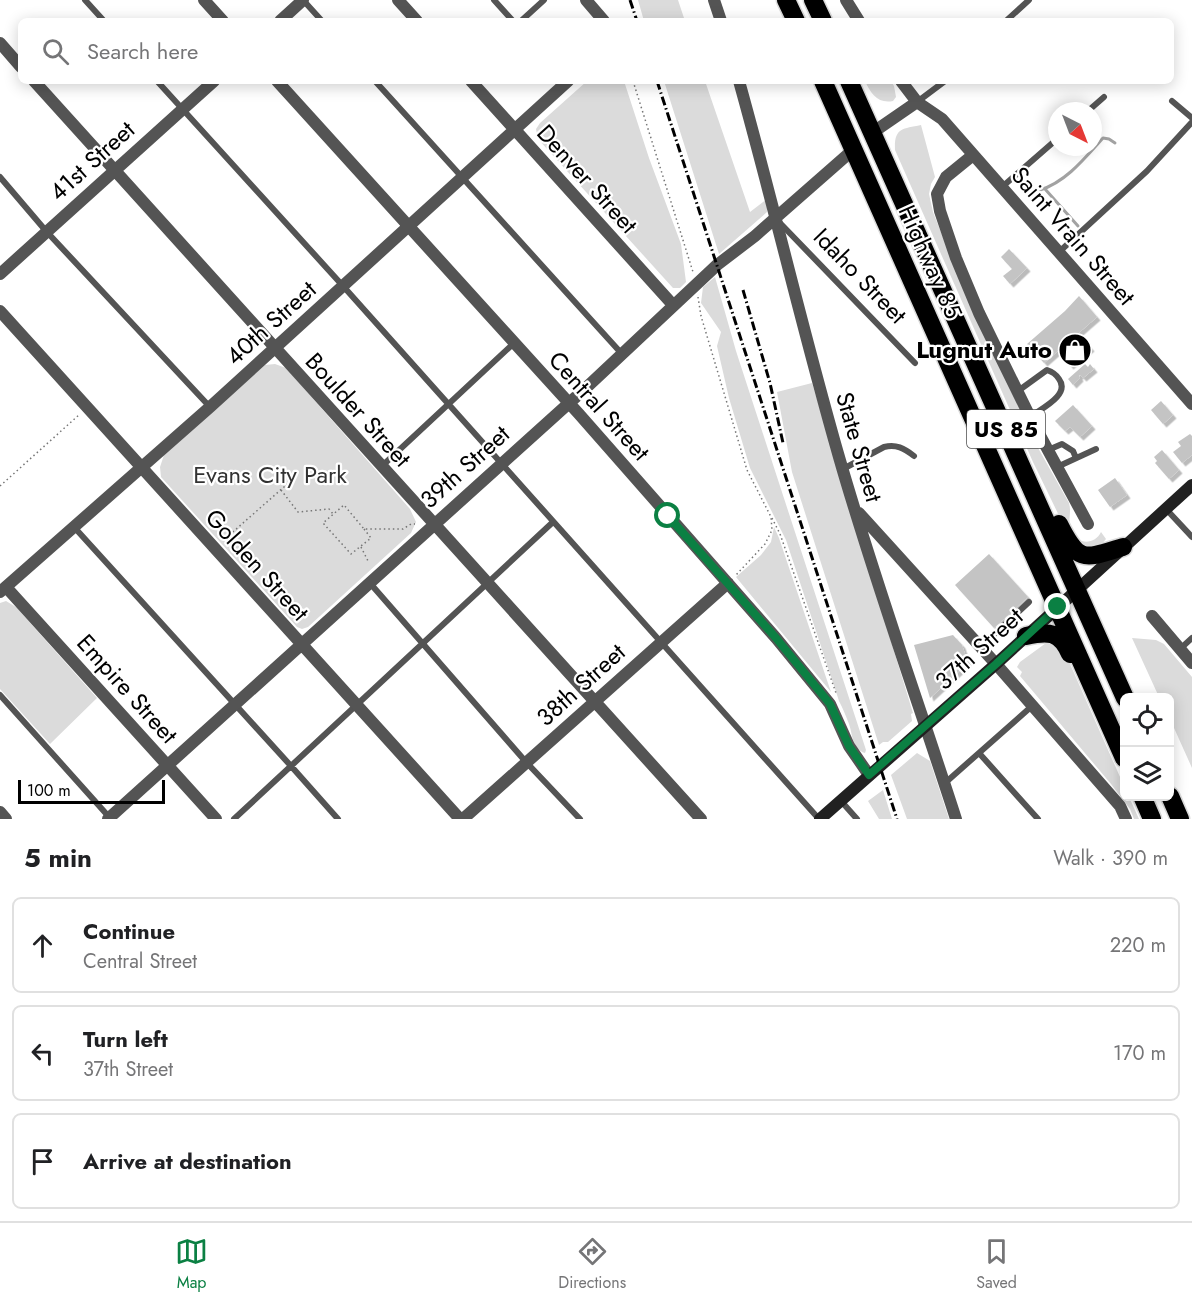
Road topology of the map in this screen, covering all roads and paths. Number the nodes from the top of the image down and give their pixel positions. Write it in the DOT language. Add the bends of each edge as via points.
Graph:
graph roads {
  1 [pos="85,0"];
  2 [pos="204,0"];
  3 [pos="303,0"];
  4 [pos="398,0"];
  5 [pos="494,0"];
  6 [pos="544,0"];
  7 [pos="586,0"];
  8 [pos="714,0"];
  9 [pos="786,0"];
  10 [pos="813,0"];
  11 [pos="846,0"];
  12 [pos="1029,0"];
  13 [pos="101,18"];
  14 [pos="220,18"];
  15 [pos="283,18"];
  16 [pos="319,18"];
  17 [pos="414,18"];
  18 [pos="510,18"];
  19 [pos="524,18"];
  20 [pos="601,18"];
  21 [pos="720,18"];
  22 [pos="795,18"];
  23 [pos="822,18"];
  24 [pos="857,18"];
  25 [pos="1009,18"];
  26 [pos="0,43"];
  27 [pos="18,64"];
  28 [pos="37,84"];
  29 [pos="160,84"];
  30 [pos="210,84"];
  31 [pos="280,84"];
  32 [pos="378,84"];
  33 [pos="474,84"];
  34 [pos="565,84"];
  35 [pos="634,84"];
  36 [pos="740,84"];
  37 [pos="824,84"];
  38 [pos="850,84"];
  39 [pos="903,84"];
  40 [pos="939,84"];
  41 [pos="913,97"];
  42 [pos="1104,97"];
  43 [pos="1172,101"];
  44 [pos="1098,102"];
  45 [pos="182,109"];
  46 [pos="1192,120"];
  47 [pos="515,130"];
  48 [pos="872,133"];
  49 [pos="1048,147"];
  50 [pos="854,149"];
  51 [pos="973,155"];
  52 [pos="113,170"];
  53 [pos="0,177"];
  54 [pos="462,178"];
  55 [pos="1002,188"];
  56 [pos="776,219"];
  57 [pos="409,227"];
  58 [pos="46,231"];
  59 [pos="1058,252"];
  60 [pos="0,274"];
  61 [pos="696,285"];
  62 [pos="343,286"];
  63 [pos="673,305"];
  64 [pos="0,311"];
  65 [pos="514,343"];
  66 [pos="274,349"];
  67 [pos="622,354"];
  68 [pos="915,363"];
  69 [pos="1017,391"];
  70 [pos="568,402"];
  71 [pos="1192,404"];
  72 [pos="449,405"];
  73 [pos="210,407"];
  74 [pos="87,408"];
  75 [pos="1030,417"];
  76 [pos="1096,449"];
  77 [pos="1047,450"];
  78 [pos="914,456"];
  79 [pos="1076,458"];
  80 [pos="501,462"];
  81 [pos="381,466"];
  82 [pos="1022,466"];
  83 [pos="141,467"];
  84 [pos="1056,467"];
  85 [pos="843,469"];
  86 [pos="293,478"];
  87 [pos="1192,485"];
  88 [pos="0,486"];
  89 [pos="280,489"];
  90 [pos="855,509"];
  91 [pos="1166,509"];
  92 [pos="333,514"];
  93 [pos="771,517"];
  94 [pos="553,522"];
  95 [pos="434,523"];
  96 [pos="415,524"];
  97 [pos="1088,524"];
  98 [pos="73,526"];
  99 [pos="364,529"];
  100 [pos="1192,537"];
  101 [pos="226,538"];
  102 [pos="360,546"];
  103 [pos="1123,547"];
  104 [pos="369,562"];
  105 [pos="369,582"];
  106 [pos="487,583"];
  107 [pos="728,583"];
  108 [pos="3,589"];
  109 [pos="1076,589"];
  110 [pos="1029,602"];
  111 [pos="1058,607"];
  112 [pos="1152,616"];
  113 [pos="1026,636"];
  114 [pos="1192,638"];
  115 [pos="660,642"];
  116 [pos="422,644"];
  117 [pos="301,645"];
  118 [pos="981,647"];
  119 [pos="1180,649"];
  120 [pos="1192,663"];
  121 [pos="996,664"];
  122 [pos="1123,693"];
  123 [pos="0,695"];
  124 [pos="594,701"];
  125 [pos="830,704"];
  126 [pos="234,705"];
  127 [pos="356,705"];
  128 [pos="1032,706"];
  129 [pos="925,725"];
  130 [pos="1120,747"];
  131 [pos="979,753"];
  132 [pos="1120,758"];
  133 [pos="526,762"];
  134 [pos="291,765"];
  135 [pos="168,766"];
  136 [pos="869,775"];
  137 [pos="944,784"];
  138 [pos="841,800"];
  139 [pos="1144,801"];
  140 [pos="1172,801"];
  141 [pos="0,812"];
  142 [pos="110,818"];
  143 [pos="6,819"];
  144 [pos="216,819"];
  145 [pos="234,819"];
  146 [pos="338,819"];
  147 [pos="461,819"];
  148 [pos="580,819"];
  149 [pos="701,819"];
  150 [pos="820,819"];
  151 [pos="857,819"];
  152 [pos="956,819"];
  153 [pos="1038,819"];
  154 [pos="1126,819"];
  155 [pos="1152,819"];
  156 [pos="1180,819"];
  1 -- 13 [label="lane"];
  2 -- 14 [label="street"];
  3 -- 15 [label="street"];
  3 -- 16 [label="lane"];
  4 -- 17 [label="street"];
  5 -- 18 [label="lane"];
  6 -- 19 [label="lane"];
  7 -- 20 [label="street"];
  8 -- 21 [label="street"];
  9 -- 22 [label="highway"];
  10 -- 23 [label="highway"];
  11 -- 24 [label="street"];
  12 -- 25 [label="lane"];
  26 -- 27 [label="street"];
  28 -- 52 [label="street, Boulder Street"];
  29 -- 45 [label="lane"];
  30 -- 45 [label="street, 41st Street"];
  31 -- 57 [label="street, Central Street"];
  32 -- 54 [label="lane"];
  33 -- 47 [label="street, Denver Street"];
  34 -- 47 [label="street, 40th Street"];
  35 -- 61 [label="path"];
  36 -- 56 [label="street, State Street"];
  37 -- 50 [label="highway, Highway 85 / US 85"];
  38 -- 48 [label="highway, Highway 85 / US 85"];
  39 -- 41 [label="street, Saint Vrain Street"];
  40 -- 41 [label="lane"];
  41 -- 48 [label="street"];
  41 -- 51 [label="street, Saint Vrain Street" via="942,119"];
  42 -- 44 [label="lane"];
  43 -- 46 [label="lane"];
  45 -- 52 [label="street, 41st Street"];
  45 -- 62 [label="lane"];
  46 -- 59 [label="lane" via="1147,171"];
  47 -- 54 [label="street, 40th Street"];
  47 -- 63 [label="street, Denver Street"];
  48 -- 82 [label="highway, Highway 85 / US 85"];
  49 -- 55 [label="lane"];
  50 -- 56 [label="street, 39th Street"];
  50 -- 111 [label="highway, Highway 85 / US 85"];
  51 -- 55 [label="street, Saint Vrain Street"];
  51 -- 69 [label="street" via="946,177 938,194 940,211 979,313"];
  52 -- 58 [label="street, 41st Street"];
  52 -- 66 [label="street, Boulder Street"];
  53 -- 58 [label="lane"];
  54 -- 57 [label="street, 40th Street"];
  54 -- 67 [label="lane"];
  55 -- 59 [label="street, Saint Vrain Street"];
  56 -- 61 [label="street, 39th Street"];
  56 -- 68 [label="lane, Idaho Street"];
  56 -- 85 [label="street, State Street"];
  57 -- 62 [label="street, 40th Street"];
  57 -- 65 [label="street, Central Street"];
  58 -- 60 [label="street, 41st Street"];
  58 -- 73 [label="lane"];
  59 -- 71 [label="street, Saint Vrain Street"];
  61 -- 63 [label="street, 39th Street"];
  61 -- 93 [label="path" via="701,316 747,470"];
  62 -- 66 [label="street, 40th Street"];
  62 -- 72 [label="lane"];
  63 -- 67 [label="street, 39th Street"];
  64 -- 74 [label="street, Golden Street"];
  65 -- 70 [label="street, Central Street"];
  65 -- 72 [label="lane"];
  66 -- 73 [label="street, 40th Street"];
  66 -- 81 [label="street, Boulder Street"];
  67 -- 70 [label="street, 39th Street"];
  69 -- 75 [label="street"];
  69 -- 75 [label="lane" via="1047,370 1062,383 1059,396"];
  70 -- 80 [label="street, 39th Street"];
  70 -- 107 [label="street, Central Street"];
  72 -- 80 [label="lane"];
  72 -- 81 [label="lane"];
  73 -- 83 [label="street, 40th Street"];
  74 -- 83 [label="street, Golden Street"];
  74 -- 88 [label="path"];
  75 -- 77 [label="street"];
  76 -- 79 [label="lane"];
  77 -- 79 [label="lane" via="1062,444"];
  77 -- 84 [label="street"];
  78 -- 85 [label="lane" via="898,446 884,447"];
  79 -- 84 [label="lane"];
  80 -- 94 [label="lane"];
  80 -- 95 [label="street, 39th Street"];
  81 -- 95 [label="street, Boulder Street"];
  82 -- 103 [label="highway" via="1036,478 1072,547 1090,557"];
  82 -- 109 [label="highway, Highway 85 / US 85"];
  83 -- 98 [label="street, 40th Street"];
  83 -- 117 [label="street, Golden Street"];
  84 -- 97 [label="street"];
  85 -- 90 [label="street, State Street"];
  86 -- 89 [label="path"];
  87 -- 91 [label="main road, 37th Street"];
  89 -- 92 [label="path" via="298,512 329,509"];
  89 -- 101 [label="path"];
  90 -- 118 [label="street"];
  90 -- 129 [label="street, State Street"];
  91 -- 100 [label="lane"];
  91 -- 103 [label="main road, 37th Street"];
  92 -- 99 [label="path" via="344,505"];
  92 -- 102 [label="path" via="323,523 351,554"];
  93 -- 107 [label="path" via="772,530 765,544"];
  93 -- 125 [label="path" via="835,690"];
  94 -- 106 [label="lane"];
  94 -- 115 [label="lane"];
  95 -- 105 [label="street, 39th Street"];
  95 -- 106 [label="street, Boulder Street"];
  96 -- 99 [label="path" via="403,529"];
  98 -- 108 [label="street, 40th Street"];
  98 -- 126 [label="lane"];
  99 -- 102 [label="path" via="371,538"];
  102 -- 104 [label="path"];
  103 -- 109 [label="main road, 37th Street"];
  105 -- 116 [label="lane"];
  105 -- 117 [label="street, 39th Street"];
  106 -- 116 [label="lane"];
  106 -- 124 [label="street, Boulder Street"];
  107 -- 115 [label="street, 38th Street"];
  107 -- 125 [label="street, Central Street"];
  108 -- 135 [label="street, Empire Street"];
  109 -- 111 [label="main road, 37th Street"];
  109 -- 122 [label="highway, Highway 85 / US 85"];
  110 -- 118 [label="lane"];
  111 -- 113 [label="main road, 37th Street"];
  111 -- 130 [label="highway, Highway 85 / US 85"];
  112 -- 119 [label="street"];
  113 -- 121 [label="main road, 37th Street"];
  113 -- 132 [label="highway" via="1048,633 1066,644"];
  114 -- 119 [label="lane"];
  115 -- 124 [label="street, 38th Street"];
  115 -- 150 [label="lane"];
  116 -- 127 [label="lane"];
  116 -- 133 [label="lane"];
  117 -- 126 [label="street, 39th Street"];
  117 -- 127 [label="street, Golden Street"];
  118 -- 121 [label="street"];
  119 -- 120 [label="street"];
  121 -- 128 [label="street"];
  121 -- 129 [label="main road, 37th Street"];
  123 -- 142 [label="lane"];
  124 -- 133 [label="street, 38th Street"];
  124 -- 149 [label="street, Boulder Street"];
  125 -- 136 [label="street, Central Street" via="849,746"];
  126 -- 134 [label="lane"];
  126 -- 135 [label="street, 39th Street"];
  127 -- 134 [label="lane"];
  127 -- 147 [label="street, Golden Street"];
  128 -- 131 [label="lane"];
  128 -- 154 [label="street" via="1120,806"];
  129 -- 136 [label="main road, 37th Street"];
  129 -- 137 [label="street, State Street"];
  131 -- 137 [label="lane"];
  131 -- 153 [label="lane"];
  133 -- 147 [label="street, 38th Street"];
  133 -- 148 [label="lane"];
  134 -- 145 [label="lane"];
  134 -- 146 [label="lane"];
  135 -- 142 [label="street, 39th Street"];
  135 -- 144 [label="street, Empire Street"];
  136 -- 138 [label="main road, 37th Street"];
  137 -- 152 [label="street, State Street"];
  138 -- 150 [label="main road, 37th Street"];
  138 -- 151 [label="lane"];
  139 -- 155 [label="highway"];
  140 -- 156 [label="highway"];
  141 -- 143 [label="street"];
}
